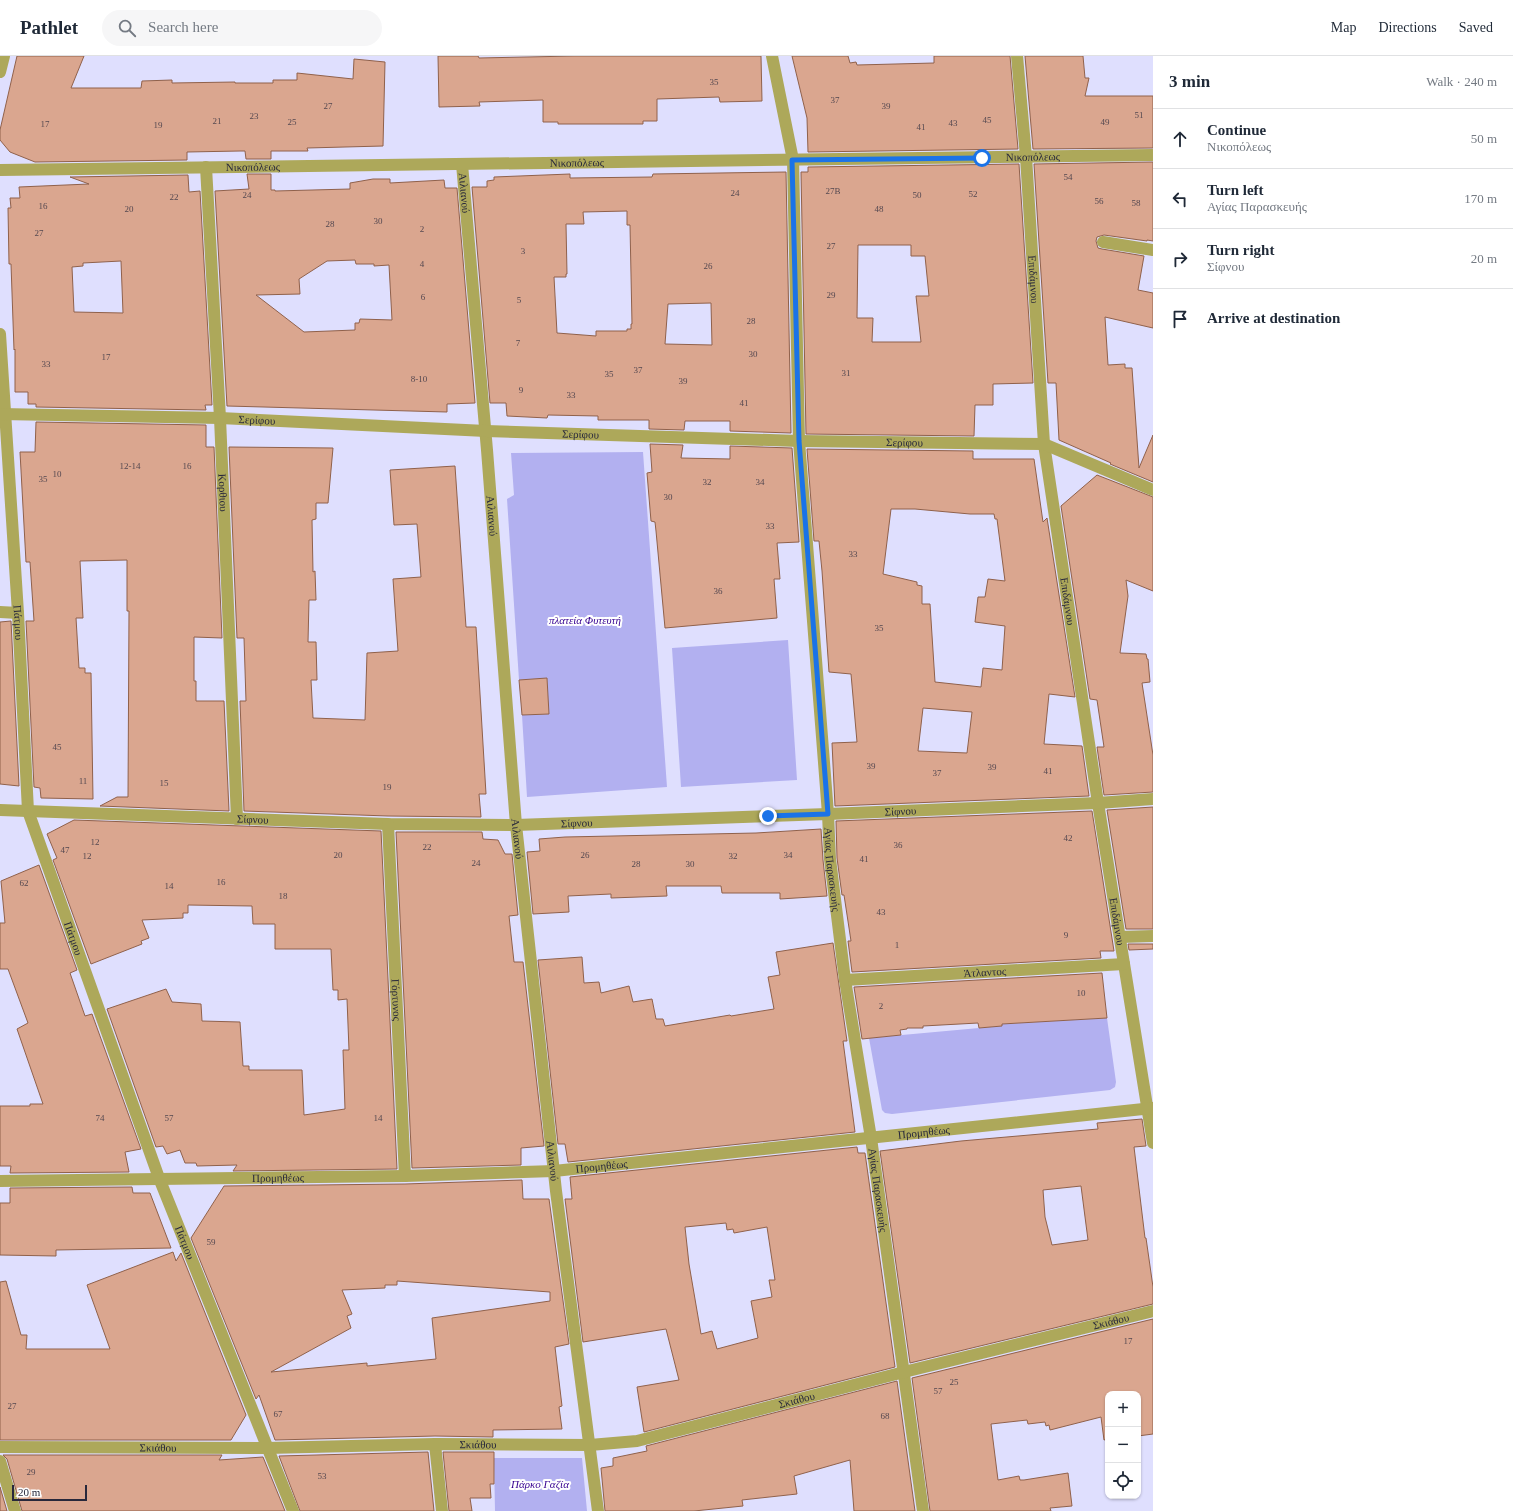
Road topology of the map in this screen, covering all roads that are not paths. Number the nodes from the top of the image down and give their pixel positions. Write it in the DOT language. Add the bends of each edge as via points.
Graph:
graph roads {
  1 [pos="4,56"];
  2 [pos="772,56"];
  3 [pos="1016,56"];
  4 [pos="0,72"];
  5 [pos="1153,155"];
  6 [pos="1026,157"];
  7 [pos="792,160"];
  8 [pos="462,164"];
  9 [pos="206,167"];
  10 [pos="0,170"];
  11 [pos="1102,242"];
  12 [pos="1153,250"];
  13 [pos="0,334"];
  14 [pos="2,414"];
  15 [pos="220,418"];
  16 [pos="486,431"];
  17 [pos="799,441"];
  18 [pos="1044,444"];
  19 [pos="1153,490"];
  20 [pos="0,612"];
  21 [pos="18,613"];
  22 [pos="1153,799"];
  23 [pos="1098,803"];
  24 [pos="0,810"];
  25 [pos="28,811"];
  26 [pos="828,814"];
  27 [pos="237,819"];
  28 [pos="388,824"];
  29 [pos="516,825"];
  30 [pos="1153,936"];
  31 [pos="1120,937"];
  32 [pos="1124,964"];
  33 [pos="845,980"];
  34 [pos="1151,1109"];
  35 [pos="871,1138"];
  36 [pos="1153,1143"];
  37 [pos="554,1171"];
  38 [pos="405,1176"];
  39 [pos="159,1178"];
  40 [pos="0,1181"];
  41 [pos="1153,1311"];
  42 [pos="904,1372"];
  43 [pos="435,1444"];
  44 [pos="590,1445"];
  45 [pos="0,1447"];
  46 [pos="267,1448"];
  47 [pos="0,1460"];
  48 [pos="15,1511"];
  49 [pos="293,1511"];
  50 [pos="442,1511"];
  51 [pos="598,1511"];
  52 [pos="923,1511"];
  1 -- 4 [label="street"];
  2 -- 7 [label="street, Αγίας Παρασκευής"];
  3 -- 6 [label="street, Επιδάμνου"];
  5 -- 6 [label="street, Νικοπόλεως"];
  6 -- 7 [label="street, Νικοπόλεως"];
  6 -- 18 [label="street, Επιδάμνου"];
  7 -- 8 [label="street, Νικοπόλεως"];
  7 -- 17 [label="street, Αγίας Παρασκευής"];
  8 -- 9 [label="street, Νικοπόλεως"];
  8 -- 16 [label="street, Αιλιανού"];
  9 -- 10 [label="street, Νικοπόλεως"];
  9 -- 15 [label="street, Κορθιου"];
  11 -- 12 [label="street"];
  13 -- 14 [label="street, Πάτμου"];
  14 -- 15 [label="street, Σερίφου"];
  14 -- 21 [label="street, Πάτμου"];
  15 -- 16 [label="street, Σερίφου"];
  15 -- 27 [label="street, Κορθιου"];
  16 -- 17 [label="street, Σερίφου"];
  16 -- 29 [label="street, Αιλιανού"];
  17 -- 18 [label="street, Σερίφου"];
  17 -- 26 [label="street, Αγίας Παρασκευής"];
  18 -- 19 [label="street, Σερίφου"];
  18 -- 23 [label="street, Επιδάμνου"];
  20 -- 21 [label="street"];
  21 -- 25 [label="street, Πάτμου"];
  22 -- 23 [label="street, Σίφνου"];
  23 -- 26 [label="street, Σίφνου"];
  23 -- 31 [label="street, Επιδάμνου"];
  24 -- 25 [label="street, Σίφνου"];
  25 -- 27 [label="street, Σίφνου"];
  25 -- 39 [label="street, Πάτμου"];
  26 -- 29 [label="street, Σίφνου"];
  26 -- 33 [label="street, Αγίας Παρασκευής" via="830,859"];
  27 -- 28 [label="street, Σίφνου"];
  28 -- 29 [label="street, Σίφνου"];
  28 -- 38 [label="street, Γόρτυνος"];
  29 -- 37 [label="street, Αιλιανού"];
  30 -- 31 [label="street"];
  31 -- 32 [label="street, Επιδάμνου"];
  32 -- 33 [label="street, Άτλαντος"];
  32 -- 34 [label="street, Επιδάμνου"];
  33 -- 35 [label="street, Αγίας Παρασκευής"];
  34 -- 35 [label="street, Προμηθέως"];
  34 -- 36 [label="street, Επιδάμνου"];
  35 -- 37 [label="street, Προμηθέως"];
  35 -- 42 [label="street, Αγίας Παρασκευής"];
  37 -- 38 [label="street, Προμηθέως"];
  37 -- 44 [label="street, Αιλιανού"];
  38 -- 39 [label="street, Προμηθέως"];
  39 -- 40 [label="street, Προμηθέως"];
  39 -- 46 [label="street, Πάτμου"];
  41 -- 42 [label="street, Σκιάθου"];
  42 -- 44 [label="street, Σκιάθου" via="637,1441"];
  42 -- 52 [label="street, Αγίας Παρασκευής"];
  43 -- 44 [label="street, Σκιάθου"];
  43 -- 46 [label="street, Σκιάθου"];
  43 -- 50 [label="street"];
  44 -- 51 [label="street, Αιλιανού"];
  45 -- 46 [label="street, Σκιάθου"];
  46 -- 49 [label="street, Πάτμου"];
  47 -- 48 [label="street"];
}
